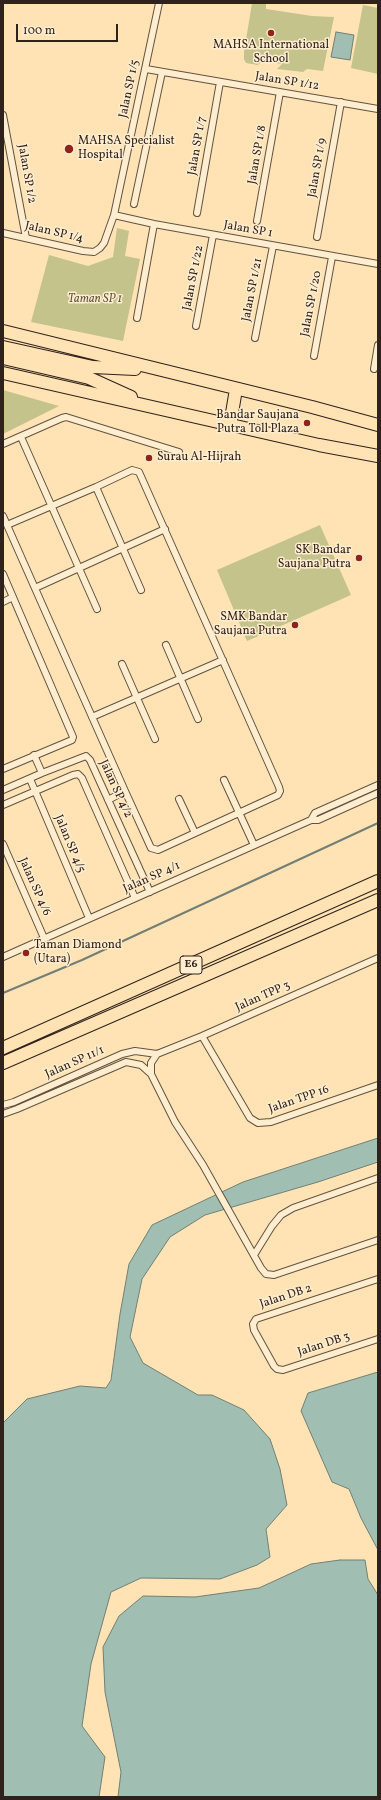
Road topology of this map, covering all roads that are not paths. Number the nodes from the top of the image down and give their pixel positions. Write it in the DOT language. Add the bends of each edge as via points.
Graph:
graph roads {
  1 [pos="159,3"];
  2 [pos="146,69"];
  3 [pos="162,72"];
  4 [pos="220,82"];
  5 [pos="280,92"];
  6 [pos="341,102"];
  7 [pos="378,109"];
  8 [pos="3,115"];
  9 [pos="134,204"];
  10 [pos="197,213"];
  11 [pos="114,215"];
  12 [pos="257,221"];
  13 [pos="154,224"];
  14 [pos="3,232"];
  15 [pos="213,235"];
  16 [pos="317,237"];
  17 [pos="26,238"];
  18 [pos="273,246"];
  19 [pos="100,248"];
  20 [pos="332,256"];
  21 [pos="378,264"];
  22 [pos="137,318"];
  23 [pos="196,326"];
  24 [pos="3,331"];
  25 [pos="255,338"];
  26 [pos="378,345"];
  27 [pos="3,347"];
  28 [pos="314,356"];
  29 [pos="3,358"];
  30 [pos="374,368"];
  31 [pos="163,371"];
  32 [pos="91,372"];
  33 [pos="3,373"];
  34 [pos="236,389"];
  35 [pos="154,407"];
  36 [pos="230,425"];
  37 [pos="378,425"];
  38 [pos="21,437"];
  39 [pos="3,444"];
  40 [pos="178,452"];
  41 [pos="378,456"];
  42 [pos="96,487"];
  43 [pos="51,506"];
  44 [pos="3,516"];
  45 [pos="7,525"];
  46 [pos="165,529"];
  47 [pos="122,548"];
  48 [pos="78,568"];
  49 [pos="3,574"];
  50 [pos="35,588"];
  51 [pos="141,590"];
  52 [pos="13,597"];
  53 [pos="3,602"];
  54 [pos="98,609"];
  55 [pos="166,645"];
  56 [pos="223,660"];
  57 [pos="122,664"];
  58 [pos="181,678"];
  59 [pos="136,698"];
  60 [pos="92,717"];
  61 [pos="198,719"];
  62 [pos="155,739"];
  63 [pos="34,755"];
  64 [pos="3,769"];
  65 [pos="42,773"];
  66 [pos="30,779"];
  67 [pos="224,780"];
  68 [pos="378,785"];
  69 [pos="3,790"];
  70 [pos="34,791"];
  71 [pos="125,791"];
  72 [pos="378,793"];
  73 [pos="179,799"];
  74 [pos="108,800"];
  75 [pos="3,805"];
  76 [pos="240,813"];
  77 [pos="310,820"];
  78 [pos="195,833"];
  79 [pos="3,844"];
  80 [pos="254,845"];
  81 [pos="378,881"];
  82 [pos="150,892"];
  83 [pos="135,898"];
  84 [pos="378,900"];
  85 [pos="89,918"];
  86 [pos="44,938"];
  87 [pos="3,957"];
  88 [pos="378,958"];
  89 [pos="202,1036"];
  90 [pos="3,1048"];
  91 [pos="157,1054"];
  92 [pos="3,1063"];
  93 [pos="150,1074"];
  94 [pos="378,1085"];
  95 [pos="3,1105"];
  96 [pos="3,1114"];
  97 [pos="378,1178"];
  98 [pos="378,1240"];
  99 [pos="254,1255"];
  100 [pos="378,1279"];
  101 [pos="378,1339"];
  102 [pos="277,1369"];
  1 -- 2 [label="street, Jalan SP 1/5"];
  2 -- 3 [label="street, Jalan SP 1/12"];
  2 -- 11 [label="street, Jalan SP 1/5"];
  3 -- 4 [label="street, Jalan SP 1/12"];
  3 -- 9 [label="street"];
  4 -- 5 [label="street, Jalan SP 1/12"];
  4 -- 10 [label="street, Jalan SP 1/7"];
  5 -- 6 [label="street, Jalan SP 1/12"];
  5 -- 12 [label="street, Jalan SP 1/8"];
  6 -- 7 [label="street, Jalan SP 1/12"];
  6 -- 16 [label="street, Jalan SP 1/9"];
  8 -- 17 [label="street, Jalan SP 1/2"];
  11 -- 13 [label="street, Jalan SP 1"];
  11 -- 19 [label="street, Jalan SP 1/5" via="108,236"];
  13 -- 15 [label="street, Jalan SP 1"];
  13 -- 22 [label="street"];
  14 -- 17 [label="street, Jalan SP 1/4"];
  15 -- 18 [label="street, Jalan SP 1"];
  15 -- 23 [label="street, Jalan SP 1/22"];
  17 -- 19 [label="street, Jalan SP 1/4" via="83,252 94,252"];
  18 -- 20 [label="street, Jalan SP 1"];
  18 -- 25 [label="street, Jalan SP 1/21"];
  20 -- 21 [label="street, Jalan SP 1"];
  20 -- 28 [label="street, Jalan SP 1/20"];
  24 -- 31 [label="highway"];
  26 -- 30 [label="street"];
  27 -- 32 [label="highway"];
  29 -- 32 [label="highway"];
  31 -- 32 [label="highway"];
  31 -- 34 [label="highway"];
  32 -- 35 [label="highway"];
  33 -- 35 [label="highway"];
  34 -- 36 [label="highway"];
  34 -- 37 [label="highway" via="312,406"];
  35 -- 36 [label="highway"];
  36 -- 41 [label="highway"];
  38 -- 39 [label="street"];
  38 -- 40 [label="street" via="66,417"];
  38 -- 43 [label="street"];
  42 -- 43 [label="street"];
  42 -- 46 [label="street" via="136,470"];
  42 -- 47 [label="street"];
  43 -- 45 [label="street"];
  43 -- 48 [label="street"];
  44 -- 45 [label="street"];
  45 -- 50 [label="street"];
  46 -- 47 [label="street"];
  46 -- 56 [label="street"];
  47 -- 48 [label="street"];
  47 -- 51 [label="street"];
  48 -- 50 [label="street"];
  48 -- 54 [label="street"];
  49 -- 52 [label="street"];
  50 -- 60 [label="street"];
  52 -- 53 [label="street"];
  52 -- 63 [label="street" via="73,737 72,740"];
  55 -- 58 [label="street"];
  56 -- 58 [label="street"];
  56 -- 76 [label="street" via="280,791 278,795"];
  57 -- 59 [label="street"];
  58 -- 59 [label="street"];
  58 -- 61 [label="street"];
  59 -- 60 [label="street"];
  59 -- 62 [label="street"];
  60 -- 71 [label="street"];
  63 -- 64 [label="street"];
  63 -- 65 [label="street"];
  65 -- 66 [label="street, Jalan SP 4/2"];
  65 -- 74 [label="street, Jalan SP 4/2" via="86,756"];
  66 -- 69 [label="street, Jalan SP 4/2"];
  66 -- 70 [label="street, Jalan SP 4/5"];
  67 -- 76 [label="street"];
  68 -- 77 [label="street, Jalan SP 4/1" via="315,813"];
  70 -- 75 [label="street"];
  70 -- 83 [label="street" via="73,775 78,774 82,778"];
  70 -- 85 [label="street, Jalan SP 4/5"];
  71 -- 74 [label="street"];
  71 -- 78 [label="street" via="154,850"];
  72 -- 77 [label="street, Jalan SP 4/1" via="318,820"];
  73 -- 78 [label="street"];
  74 -- 82 [label="street, Jalan SP 4/2"];
  76 -- 78 [label="street"];
  76 -- 80 [label="street"];
  77 -- 80 [label="street, Jalan SP 4/1"];
  79 -- 86 [label="street, Jalan SP 4/6"];
  80 -- 82 [label="street, Jalan SP 4/1"];
  81 -- 90 [label="highway, E6"];
  82 -- 83 [label="street, Jalan SP 4/1"];
  83 -- 85 [label="street, Jalan SP 4/1"];
  84 -- 92 [label="highway, E6"];
  85 -- 86 [label="street, Jalan SP 4/1"];
  86 -- 87 [label="street, Jalan SP 4/1"];
  88 -- 89 [label="street, Jalan TPP 3"];
  89 -- 91 [label="street, Jalan TPP 3"];
  89 -- 94 [label="street, Jalan TPP 16" via="250,1118 258,1123 271,1122"];
  91 -- 93 [label="street" via="151,1063"];
  91 -- 95 [label="street, Jalan SP 11/1" via="135,1051 122,1054"];
  93 -- 96 [label="street, Jalan SP 11/1" via="141,1065 126,1062"];
  93 -- 99 [label="street" via="175,1122 203,1165"];
  97 -- 99 [label="street" via="293,1208 281,1215"];
  98 -- 99 [label="street" via="274,1275 266,1274"];
  100 -- 102 [label="street, Jalan DB 2" via="256,1319 253,1324 254,1330"];
  101 -- 102 [label="street, Jalan DB 3" via="283,1370"];
}
